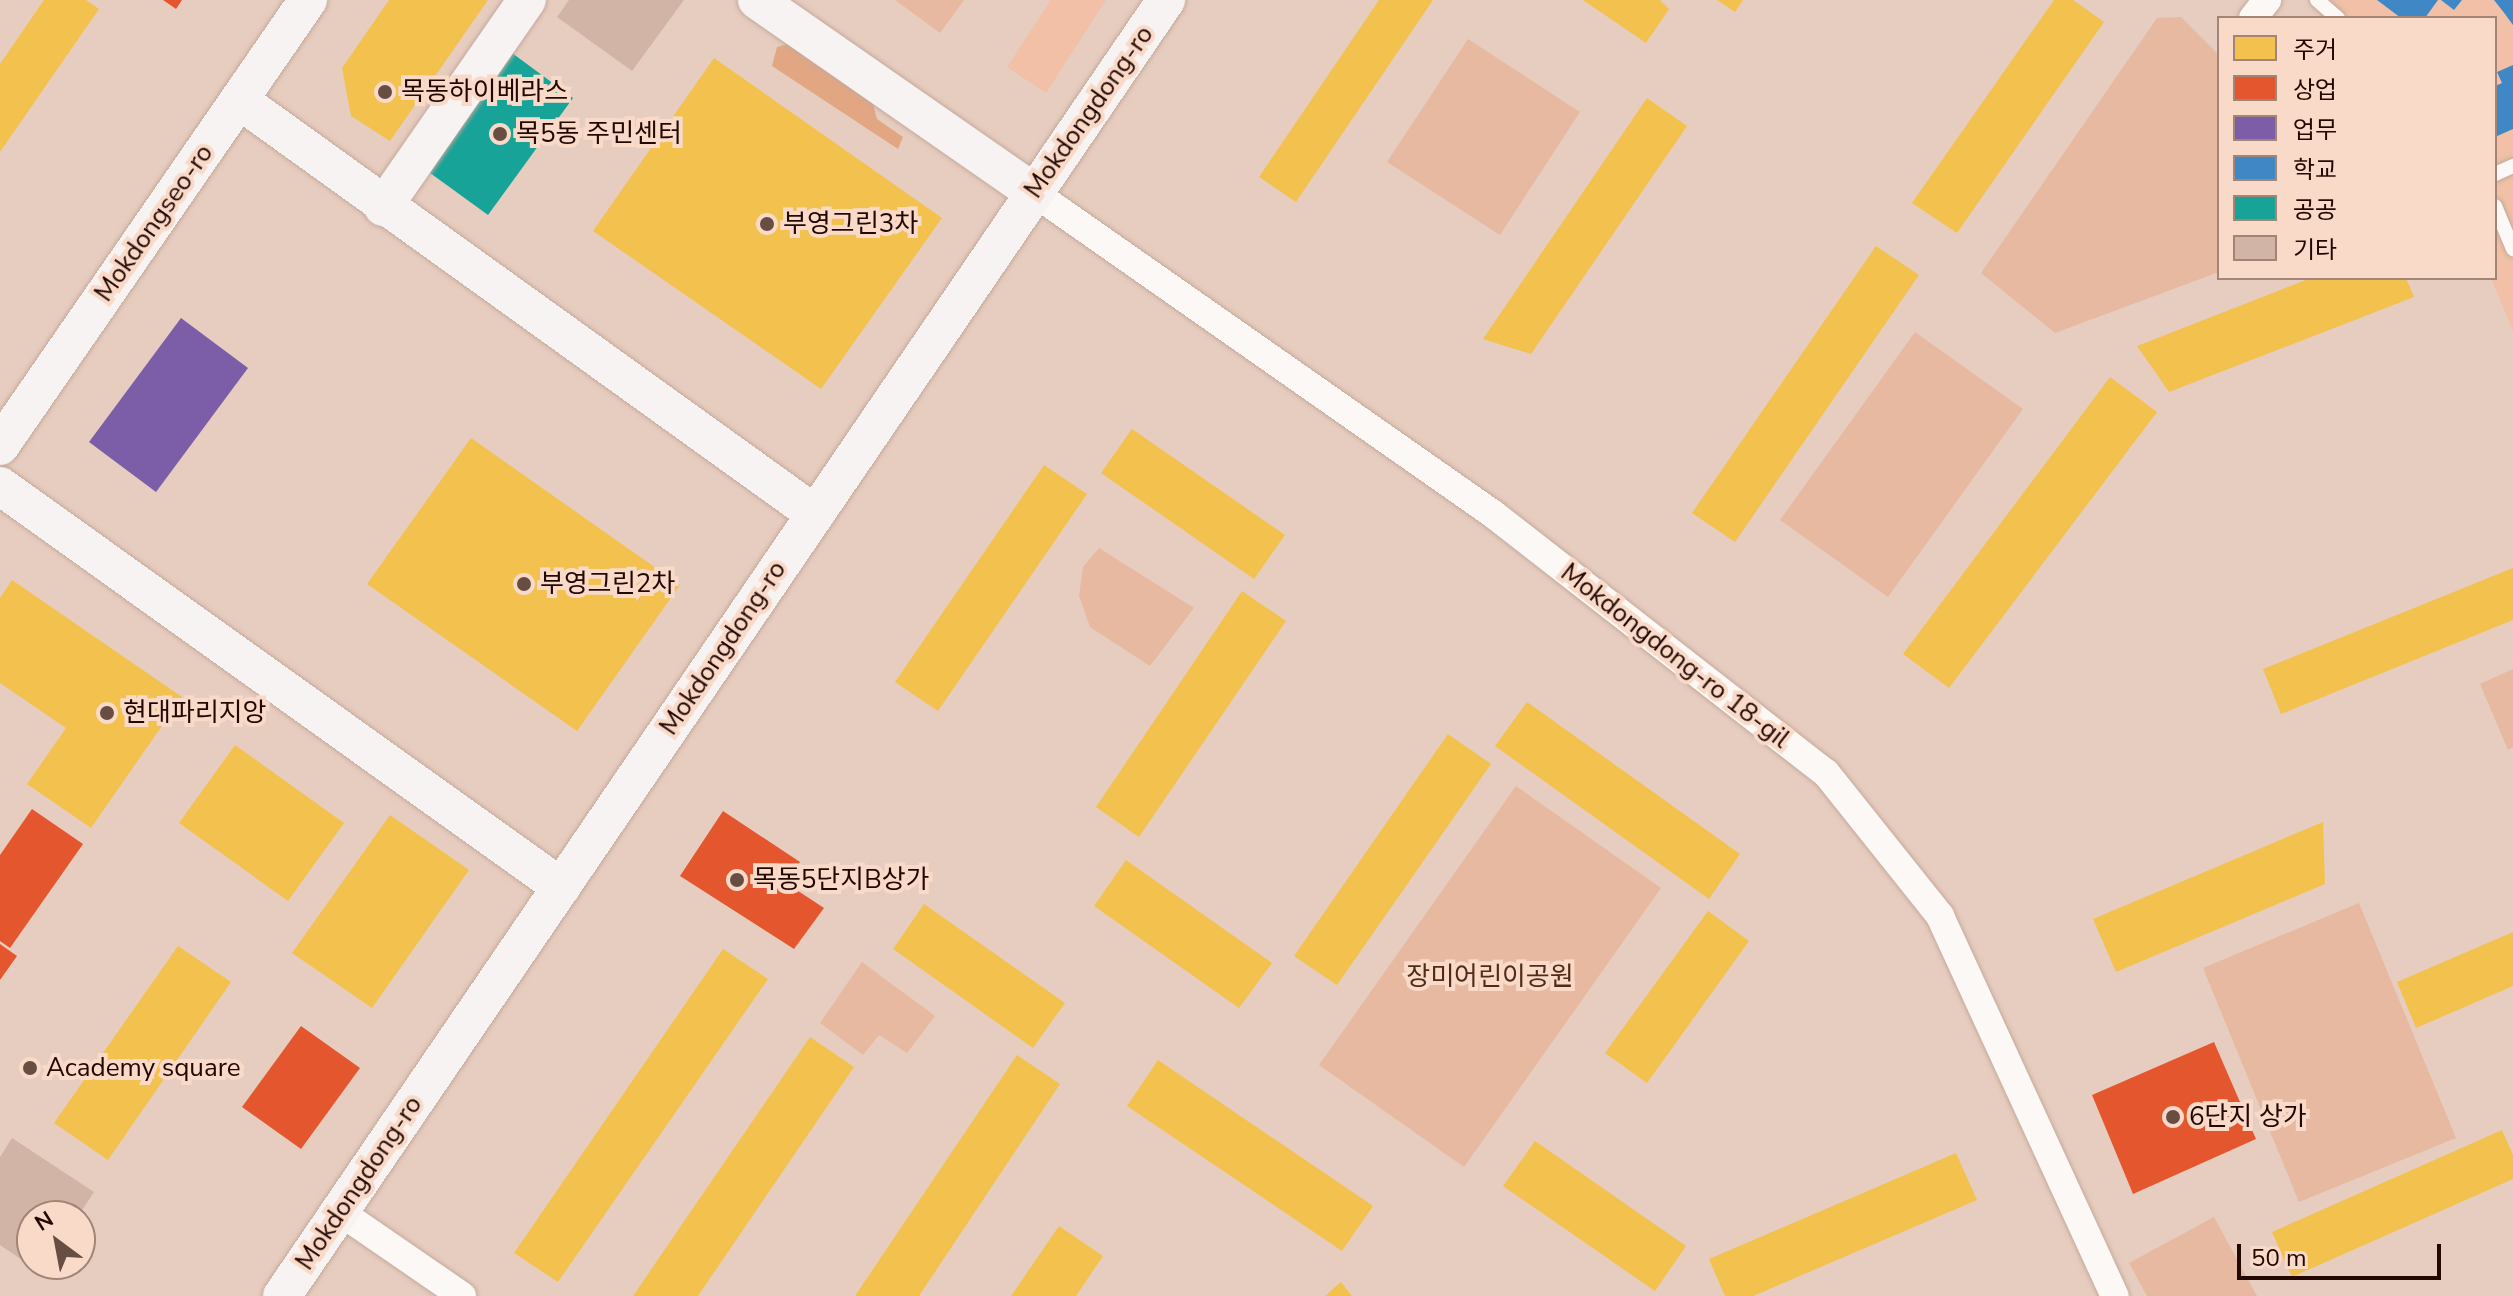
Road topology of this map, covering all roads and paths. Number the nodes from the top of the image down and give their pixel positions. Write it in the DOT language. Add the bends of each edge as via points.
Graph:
graph roads {
  1 [pos="308,0"];
  2 [pos="527,0"];
  3 [pos="757,0"];
  4 [pos="1166,0"];
  5 [pos="2267,0"];
  6 [pos="2317,0"];
  7 [pos="2255,16"];
  8 [pos="2336,16"];
  9 [pos="239,100"];
  10 [pos="1033,192"];
  11 [pos="383,207"];
  12 [pos="2497,211"];
  13 [pos="2513,249"];
  14 [pos="0,446"];
  15 [pos="0,486"];
  16 [pos="815,514"];
  17 [pos="561,887"];
  18 [pos="340,1212"];
  19 [pos="282,1296"];
  20 [pos="462,1296"];
  21 [pos="2115,1296"];
  1 -- 9 [label="main road, Mokdongseo-ro"];
  2 -- 11 [label="main road"];
  3 -- 10 [label="main road"];
  4 -- 10 [label="main road, Mokdongdong-ro"];
  5 -- 7 [label="street"];
  6 -- 8 [label="lane"];
  9 -- 11 [label="main road"];
  9 -- 14 [label="main road, Mokdongseo-ro"];
  10 -- 16 [label="main road, Mokdongdong-ro"];
  10 -- 21 [label="street, Mokdongdong-ro 18-gil" via="1493,514 1826,773 1940,916"];
  11 -- 16 [label="main road"];
  12 -- 13 [label="lane"];
  15 -- 17 [label="main road"];
  16 -- 17 [label="main road, Mokdongdong-ro"];
  17 -- 18 [label="main road, Mokdongdong-ro"];
  18 -- 19 [label="main road, Mokdongdong-ro"];
  18 -- 20 [label="street"];
}
